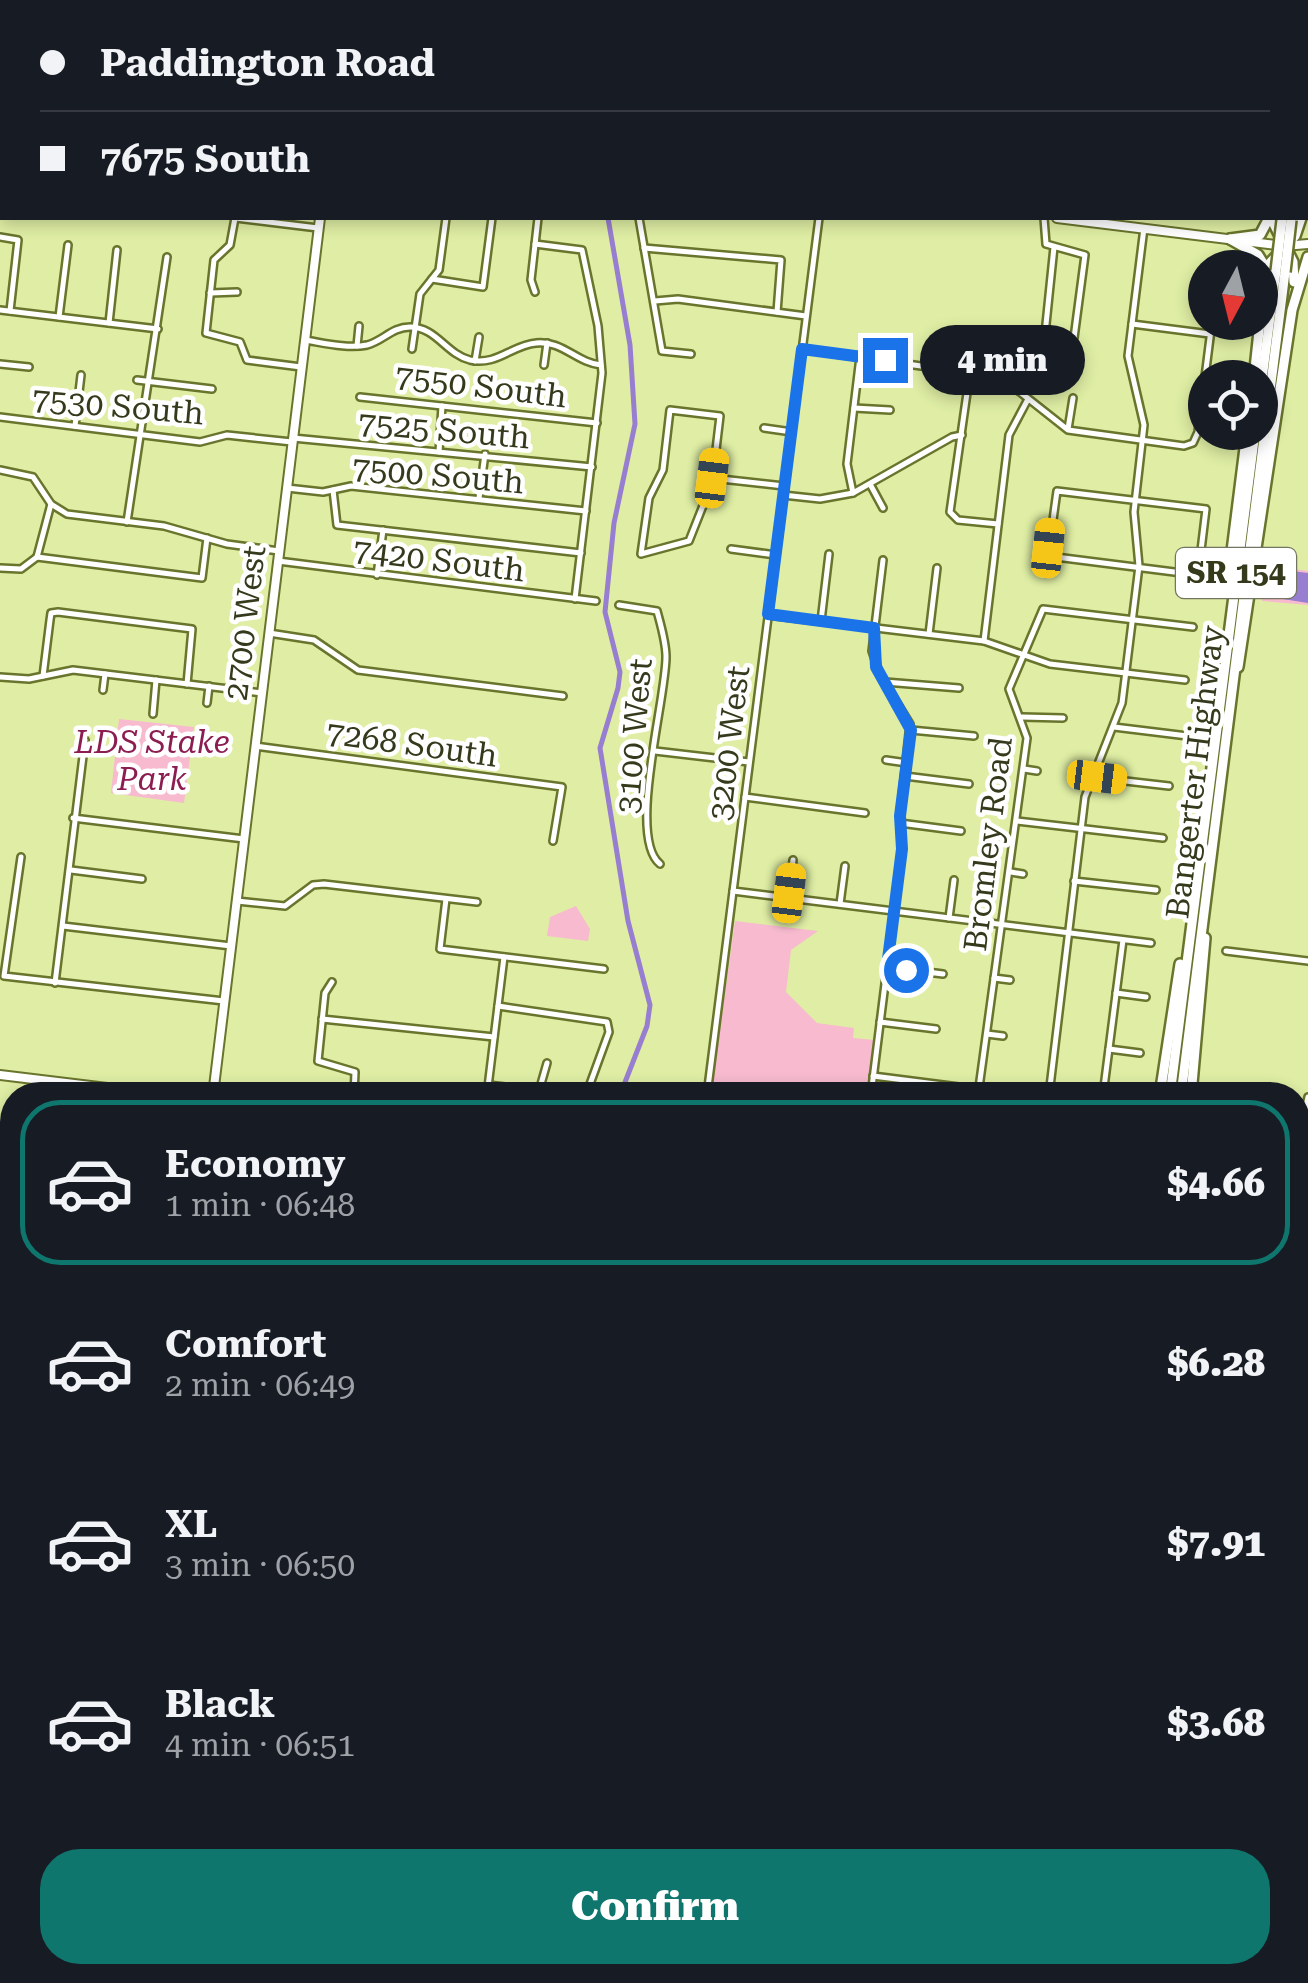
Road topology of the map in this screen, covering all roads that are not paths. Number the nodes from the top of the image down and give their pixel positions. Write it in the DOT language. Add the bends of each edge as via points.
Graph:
graph roads {
  1 [pos="235,220"];
  2 [pos="285,220"];
  3 [pos="446,220"];
  4 [pos="492,220"];
  5 [pos="538,220"];
  6 [pos="639,220"];
  7 [pos="818,220"];
  8 [pos="1044,220"];
  9 [pos="1099,220"];
  10 [pos="1269,220"];
  11 [pos="1271,220"];
  12 [pos="1291,220"];
  13 [pos="1293,220"];
  14 [pos="319,223"];
  15 [pos="1144,228"];
  16 [pos="0,237"];
  17 [pos="1230,239"];
  18 [pos="68,244"];
  19 [pos="535,244"];
  20 [pos="1308,244"];
  21 [pos="1284,246"];
  22 [pos="1054,247"];
  23 [pos="644,248"];
  24 [pos="117,250"];
  25 [pos="1249,250"];
  26 [pos="1308,256"];
  27 [pos="167,257"];
  28 [pos="1278,264"];
  29 [pos="1278,264"];
  30 [pos="432,279"];
  31 [pos="236,292"];
  32 [pos="535,292"];
  33 [pos="210,293"];
  34 [pos="654,301"];
  35 [pos="0,310"];
  36 [pos="1292,310"];
  37 [pos="10,311"];
  38 [pos="776,312"];
  39 [pos="806,316"];
  40 [pos="59,317"];
  41 [pos="108,323"];
  42 [pos="1132,324"];
  43 [pos="359,326"];
  44 [pos="414,327"];
  45 [pos="158,329"];
  46 [pos="1188,331"];
  47 [pos="479,337"];
  48 [pos="305,340"];
  49 [pos="1209,340"];
  50 [pos="1268,340"];
  51 [pos="547,342"];
  52 [pos="357,346"];
  53 [pos="412,349"];
  54 [pos="802,349"];
  55 [pos="691,354"];
  56 [pos="860,356"];
  57 [pos="475,361"];
  58 [pos="0,364"];
  59 [pos="544,365"];
  60 [pos="602,365"];
  61 [pos="29,367"];
  62 [pos="302,367"];
  63 [pos="970,372"];
  64 [pos="81,374"];
  65 [pos="137,380"];
  66 [pos="151,381"];
  67 [pos="212,389"];
  68 [pos="360,397"];
  69 [pos="1073,398"];
  70 [pos="1028,400"];
  71 [pos="442,404"];
  72 [pos="854,408"];
  73 [pos="890,410"];
  74 [pos="0,417"];
  75 [pos="597,423"];
  76 [pos="74,426"];
  77 [pos="764,428"];
  78 [pos="1068,430"];
  79 [pos="792,432"];
  80 [pos="138,434"];
  81 [pos="231,435"];
  82 [pos="962,435"];
  83 [pos="292,440"];
  84 [pos="1142,441"];
  85 [pos="1249,450"];
  86 [pos="439,452"];
  87 [pos="485,454"];
  88 [pos="592,467"];
  89 [pos="0,470"];
  90 [pos="712,478"];
  91 [pos="869,484"];
  92 [pos="784,486"];
  93 [pos="287,488"];
  94 [pos="333,490"];
  95 [pos="854,493"];
  96 [pos="783,495"];
  97 [pos="479,498"];
  98 [pos="1135,501"];
  99 [pos="51,504"];
  100 [pos="883,508"];
  101 [pos="586,511"];
  102 [pos="127,522"];
  103 [pos="998,524"];
  104 [pos="382,530"];
  105 [pos="207,538"];
  106 [pos="731,549"];
  107 [pos="581,553"];
  108 [pos="776,554"];
  109 [pos="830,554"];
  110 [pos="278,556"];
  111 [pos="38,557"];
  112 [pos="883,560"];
  113 [pos="1139,566"];
  114 [pos="0,568"];
  115 [pos="937,568"];
  116 [pos="377,575"];
  117 [pos="576,599"];
  118 [pos="596,602"];
  119 [pos="620,604"];
  120 [pos="768,614"];
  121 [pos="1132,620"];
  122 [pos="821,622"];
  123 [pos="1193,627"];
  124 [pos="874,628"];
  125 [pos="269,633"];
  126 [pos="929,634"];
  127 [pos="984,641"];
  128 [pos="1024,654"];
  129 [pos="1126,673"];
  130 [pos="105,674"];
  131 [pos="43,676"];
  132 [pos="0,677"];
  133 [pos="156,680"];
  134 [pos="1185,680"];
  135 [pos="885,682"];
  136 [pos="187,684"];
  137 [pos="208,686"];
  138 [pos="959,688"];
  139 [pos="103,690"];
  140 [pos="262,692"];
  141 [pos="1230,692"];
  142 [pos="562,696"];
  143 [pos="207,703"];
  144 [pos="153,714"];
  145 [pos="1022,717"];
  146 [pos="1063,718"];
  147 [pos="1114,728"];
  148 [pos="911,730"];
  149 [pos="974,736"];
  150 [pos="1204,738"];
  151 [pos="85,740"];
  152 [pos="255,746"];
  153 [pos="654,751"];
  154 [pos="886,760"];
  155 [pos="750,762"];
  156 [pos="907,763"];
  157 [pos="1024,769"];
  158 [pos="1037,770"];
  159 [pos="905,776"];
  160 [pos="1091,776"];
  161 [pos="969,784"];
  162 [pos="1170,786"];
  163 [pos="745,797"];
  164 [pos="865,814"];
  165 [pos="73,818"];
  166 [pos="1017,821"];
  167 [pos="1213,822"];
  168 [pos="900,824"];
  169 [pos="1081,828"];
  170 [pos="961,831"];
  171 [pos="1163,838"];
  172 [pos="244,839"];
  173 [pos="552,841"];
  174 [pos="20,857"];
  175 [pos="793,860"];
  176 [pos="660,864"];
  177 [pos="845,866"];
  178 [pos="71,870"];
  179 [pos="1011,872"];
  180 [pos="1024,874"];
  181 [pos="142,879"];
  182 [pos="954,880"];
  183 [pos="1074,881"];
  184 [pos="1156,890"];
  185 [pos="733,891"];
  186 [pos="788,898"];
  187 [pos="446,899"];
  188 [pos="237,901"];
  189 [pos="477,902"];
  190 [pos="840,904"];
  191 [pos="894,912"];
  192 [pos="949,918"];
  193 [pos="1190,922"];
  194 [pos="63,926"];
  195 [pos="1005,926"];
  196 [pos="1068,933"];
  197 [pos="1123,940"];
  198 [pos="1151,942"];
  199 [pos="231,946"];
  200 [pos="1226,950"];
  201 [pos="504,956"];
  202 [pos="1308,961"];
  203 [pos="887,967"];
  204 [pos="604,969"];
  205 [pos="942,974"];
  206 [pos="994,978"];
  207 [pos="1010,980"];
  208 [pos="332,982"];
  209 [pos="54,983"];
  210 [pos="1116,994"];
  211 [pos="1146,997"];
  212 [pos="224,1001"];
  213 [pos="498,1006"];
  214 [pos="322,1019"];
  215 [pos="880,1022"];
  216 [pos="936,1029"];
  217 [pos="987,1034"];
  218 [pos="1003,1036"];
  219 [pos="494,1037"];
  220 [pos="1109,1049"];
  221 [pos="1140,1053"];
  222 [pos="547,1063"];
  223 [pos="0,1075"];
  224 [pos="873,1076"];
  225 [pos="58,1082"];
  226 [pos="215,1082"];
  227 [pos="355,1082"];
  228 [pos="488,1082"];
  229 [pos="541,1082"];
  230 [pos="590,1082"];
  231 [pos="709,1082"];
  232 [pos="872,1082"];
  233 [pos="912,1082"];
  234 [pos="980,1082"];
  235 [pos="1050,1082"];
  236 [pos="1105,1082"];
  237 [pos="1162,1082"];
  238 [pos="1172,1082"];
  239 [pos="1183,1082"];
  240 [pos="1192,1082"];
  1 -- 33 [label="street" via="230,244 214,260"];
  2 -- 14 [label="street"];
  3 -- 30 [label="street"];
  4 -- 30 [label="street" via="483,287"];
  5 -- 19 [label="street"];
  6 -- 23 [label="street"];
  7 -- 39 [label="street, 3200 West"];
  8 -- 22 [label="street" via="1046,244"];
  9 -- 15 [label="main road"];
  10 -- 17 [label="highway" via="1260,235"];
  11 -- 21 [label="highway"];
  12 -- 29 [label="highway, Bangerter Highway / SR 154, bridge"];
  13 -- 21 [label="highway" via="1299,229"];
  14 -- 48 [label="main road, 2700 West"];
  15 -- 17 [label="main road"];
  15 -- 42 [label="street"];
  16 -- 37 [label="street" via="18,240"];
  17 -- 21 [label="main road"];
  17 -- 25 [label="highway"];
  18 -- 40 [label="street"];
  19 -- 32 [label="street"];
  19 -- 60 [label="street" via="582,250"];
  20 -- 21 [label="main road"];
  21 -- 26 [label="main road"];
  21 -- 28 [label="highway"];
  21 -- 36 [label="highway" via="1295,270"];
  22 -- 22 [label="street" via="1044,334 1074,338 1085,255"];
  23 -- 34 [label="street"];
  23 -- 38 [label="street" via="782,260"];
  24 -- 41 [label="street"];
  26 -- 36 [label="highway"];
  27 -- 45 [label="street"];
  30 -- 44 [label="street" via="420,294"];
  31 -- 33 [label="street"];
  33 -- 62 [label="street" via="209,336 240,342 247,360"];
  34 -- 38 [label="street"];
  34 -- 55 [label="street" via="662,351"];
  35 -- 37 [label="street"];
  36 -- 141 [label="highway" via="1252,591"];
  37 -- 40 [label="street"];
  38 -- 39 [label="street"];
  39 -- 54 [label="street, 3200 West"];
  40 -- 41 [label="street"];
  41 -- 45 [label="street"];
  42 -- 46 [label="street"];
  42 -- 84 [label="street" via="1128,356"];
  43 -- 52 [label="street"];
  44 -- 52 [label="street"];
  44 -- 53 [label="street"];
  44 -- 57 [label="street"];
  45 -- 66 [label="street"];
  47 -- 57 [label="street"];
  48 -- 52 [label="street"];
  48 -- 62 [label="main road, 2700 West"];
  49 -- 84 [label="street" via="1194,442"];
  50 -- 141 [label="highway, Bangerter Highway / SR 154"];
  51 -- 57 [label="street"];
  51 -- 59 [label="street"];
  51 -- 60 [label="street"];
  54 -- 56 [label="street"];
  54 -- 79 [label="street, 3200 West"];
  56 -- 63 [label="street"];
  56 -- 72 [label="street"];
  58 -- 61 [label="street"];
  60 -- 75 [label="street"];
  62 -- 83 [label="main road, 2700 West"];
  63 -- 70 [label="street" via="1002,380"];
  63 -- 82 [label="street"];
  64 -- 76 [label="street"];
  65 -- 66 [label="street"];
  66 -- 67 [label="street"];
  66 -- 80 [label="street"];
  68 -- 71 [label="street, 7550 South"];
  69 -- 78 [label="street"];
  70 -- 78 [label="street"];
  70 -- 103 [label="street" via="1010,428"];
  71 -- 75 [label="street, 7550 South"];
  71 -- 86 [label="street"];
  72 -- 73 [label="street"];
  72 -- 95 [label="street" via="847,464"];
  74 -- 76 [label="street, 7530 South"];
  75 -- 88 [label="street"];
  76 -- 80 [label="street, 7530 South"];
  77 -- 79 [label="street"];
  78 -- 84 [label="street"];
  79 -- 92 [label="street, 3200 West"];
  80 -- 81 [label="street, 7530 South" via="205,442"];
  80 -- 102 [label="street"];
  81 -- 83 [label="street, 7525 South"];
  82 -- 91 [label="street"];
  82 -- 103 [label="street" via="950,512 958,520"];
  83 -- 86 [label="street, 7525 South"];
  83 -- 93 [label="main road, 2700 West"];
  84 -- 98 [label="street"];
  85 -- 193 [label="highway, Bangerter Highway / SR 154"];
  86 -- 87 [label="street, 7525 South"];
  87 -- 88 [label="street, 7525 South"];
  87 -- 97 [label="street"];
  88 -- 101 [label="street"];
  89 -- 99 [label="street" via="33,477"];
  90 -- 90 [label="street" via="720,416 670,410 641,554 690,541"];
  90 -- 92 [label="street"];
  91 -- 95 [label="street"];
  91 -- 100 [label="street"];
  92 -- 96 [label="street, 3200 West"];
  93 -- 94 [label="street, 7500 South"];
  93 -- 110 [label="main road, 2700 West"];
  94 -- 97 [label="street, 7500 South"];
  94 -- 104 [label="street" via="336,523"];
  95 -- 96 [label="street" via="820,499"];
  96 -- 108 [label="street, 3200 West"];
  97 -- 101 [label="street, 7500 South"];
  98 -- 113 [label="street"];
  98 -- 113 [label="street" via="1206,509 1198,575"];
  98 -- 113 [label="street" via="1056,491 1048,556"];
  99 -- 102 [label="street, 7420 South" via="67,514"];
  99 -- 111 [label="street"];
  101 -- 107 [label="street"];
  102 -- 105 [label="street, 7420 South"];
  103 -- 127 [label="street"];
  104 -- 107 [label="street"];
  104 -- 116 [label="street"];
  105 -- 110 [label="street, 7420 South"];
  105 -- 111 [label="street" via="202,578"];
  106 -- 108 [label="street"];
  107 -- 117 [label="street"];
  108 -- 120 [label="street, 3200 West"];
  109 -- 122 [label="street"];
  110 -- 116 [label="street, 7420 South"];
  110 -- 125 [label="main road, 2700 West"];
  111 -- 114 [label="street" via="21,569"];
  112 -- 124 [label="street"];
  113 -- 121 [label="street"];
  115 -- 126 [label="street"];
  116 -- 117 [label="street, 7420 South"];
  117 -- 118 [label="street, 7420 South"];
  119 -- 153 [label="street, 3100 West" via="654,609 666,654"];
  120 -- 122 [label="street"];
  120 -- 155 [label="street, 3200 West"];
  121 -- 123 [label="street"];
  121 -- 128 [label="street, Bromley Road" via="1043,609"];
  121 -- 129 [label="street"];
  122 -- 124 [label="street"];
  124 -- 126 [label="street"];
  124 -- 135 [label="street" via="874,659"];
  125 -- 140 [label="main road, 2700 West"];
  125 -- 142 [label="street" via="321,642 358,670"];
  126 -- 127 [label="street"];
  127 -- 128 [label="street"];
  128 -- 129 [label="street" via="1050,664"];
  128 -- 145 [label="street, Bromley Road" via="1010,688"];
  129 -- 134 [label="street"];
  129 -- 147 [label="street"];
  130 -- 131 [label="street" via="65,670"];
  130 -- 133 [label="street"];
  130 -- 139 [label="street"];
  131 -- 132 [label="street"];
  131 -- 136 [label="street" via="51,613 192,629"];
  133 -- 136 [label="street"];
  133 -- 144 [label="street"];
  135 -- 138 [label="street"];
  135 -- 148 [label="street"];
  136 -- 137 [label="street"];
  137 -- 140 [label="street"];
  137 -- 143 [label="street"];
  140 -- 152 [label="main road, 2700 West"];
  141 -- 167 [label="highway, Bangerter Highway / SR 154"];
  145 -- 146 [label="street"];
  145 -- 157 [label="street, Bromley Road" via="1028,738"];
  147 -- 150 [label="street"];
  147 -- 160 [label="street"];
  148 -- 149 [label="street"];
  148 -- 156 [label="street"];
  151 -- 165 [label="street"];
  152 -- 172 [label="main road, 2700 West"];
  152 -- 173 [label="street, 7268 South" via="562,787"];
  153 -- 155 [label="street"];
  153 -- 176 [label="street, 3100 West" via="647,832"];
  154 -- 156 [label="street"];
  155 -- 163 [label="street, 3200 West"];
  156 -- 159 [label="street"];
  157 -- 158 [label="street"];
  157 -- 166 [label="street, Bromley Road"];
  159 -- 161 [label="street"];
  159 -- 168 [label="street"];
  160 -- 162 [label="street"];
  160 -- 169 [label="street"];
  163 -- 164 [label="street"];
  163 -- 185 [label="street, 3200 West"];
  165 -- 172 [label="street"];
  165 -- 178 [label="street"];
  166 -- 169 [label="street"];
  166 -- 179 [label="street, Bromley Road"];
  167 -- 239 [label="highway, Bangerter Highway / SR 154"];
  167 -- 240 [label="highway"];
  168 -- 170 [label="street"];
  168 -- 191 [label="street"];
  169 -- 171 [label="street"];
  169 -- 183 [label="street"];
  172 -- 188 [label="main road, 2700 West"];
  174 -- 209 [label="street" via="4,976"];
  175 -- 186 [label="street"];
  177 -- 190 [label="street"];
  178 -- 181 [label="street"];
  178 -- 194 [label="street"];
  179 -- 180 [label="street"];
  179 -- 195 [label="street, Bromley Road"];
  182 -- 192 [label="street"];
  183 -- 184 [label="street"];
  183 -- 196 [label="street"];
  185 -- 186 [label="street"];
  185 -- 231 [label="street, 3200 West"];
  186 -- 190 [label="street"];
  187 -- 188 [label="street" via="324,884 285,906"];
  187 -- 189 [label="street"];
  187 -- 201 [label="street" via="440,949"];
  188 -- 199 [label="main road, 2700 West"];
  190 -- 191 [label="street"];
  191 -- 192 [label="street"];
  191 -- 203 [label="street"];
  192 -- 195 [label="street"];
  193 -- 237 [label="highway"];
  193 -- 238 [label="highway, Bangerter Highway / SR 154"];
  194 -- 199 [label="street"];
  194 -- 209 [label="street"];
  195 -- 196 [label="street"];
  195 -- 206 [label="street, Bromley Road"];
  196 -- 197 [label="street"];
  196 -- 235 [label="street"];
  197 -- 198 [label="street"];
  197 -- 210 [label="street"];
  199 -- 212 [label="main road, 2700 West"];
  200 -- 202 [label="street"];
  201 -- 204 [label="street"];
  201 -- 213 [label="street"];
  203 -- 205 [label="street"];
  203 -- 215 [label="street"];
  206 -- 207 [label="street"];
  206 -- 217 [label="street, Bromley Road"];
  208 -- 214 [label="street"];
  209 -- 212 [label="street"];
  210 -- 211 [label="street"];
  210 -- 220 [label="street"];
  212 -- 226 [label="main road, 2700 West"];
  213 -- 219 [label="street"];
  213 -- 230 [label="street" via="609,1024"];
  214 -- 219 [label="street"];
  214 -- 227 [label="street" via="320,1064 356,1072"];
  215 -- 216 [label="street"];
  215 -- 224 [label="street"];
  217 -- 218 [label="street"];
  217 -- 234 [label="street, Bromley Road"];
  219 -- 228 [label="street"];
  220 -- 221 [label="street"];
  220 -- 236 [label="street"];
  222 -- 229 [label="street"];
  223 -- 225 [label="main road"];
  224 -- 232 [label="street"];
  224 -- 233 [label="street"];
}
